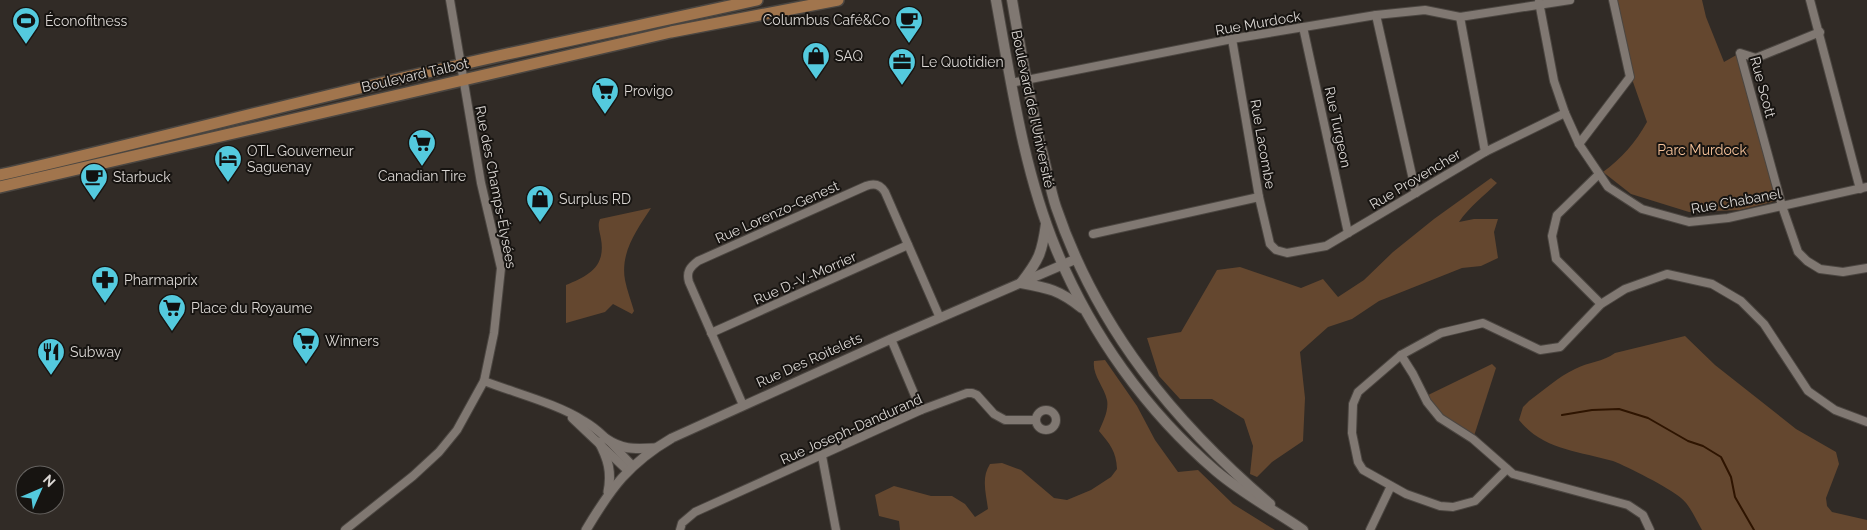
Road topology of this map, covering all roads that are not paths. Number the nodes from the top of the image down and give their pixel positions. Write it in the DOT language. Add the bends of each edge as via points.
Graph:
graph roads {
  1 [pos="450,0"];
  2 [pos="757,0"];
  3 [pos="838,0"];
  4 [pos="996,0"];
  5 [pos="1012,0"];
  6 [pos="1570,0"];
  7 [pos="1613,0"];
  8 [pos="1810,0"];
  9 [pos="1540,2"];
  10 [pos="1376,15"];
  11 [pos="1460,17"];
  12 [pos="1303,27"];
  13 [pos="1820,32"];
  14 [pos="1232,39"];
  15 [pos="460,64"];
  16 [pos="463,80"];
  17 [pos="1026,80"];
  18 [pos="1011,82"];
  19 [pos="1565,113"];
  20 [pos="1579,144"];
  21 [pos="1485,152"];
  22 [pos="0,175"];
  23 [pos="1598,175"];
  24 [pos="0,187"];
  25 [pos="1864,188"];
  26 [pos="1416,193"];
  27 [pos="1260,197"];
  28 [pos="1782,206"];
  29 [pos="1046,223"];
  30 [pos="1348,233"];
  31 [pos="1093,234"];
  32 [pos="908,246"];
  33 [pos="1276,250"];
  34 [pos="1076,259"];
  35 [pos="1063,265"];
  36 [pos="1867,268"];
  37 [pos="1021,283"];
  38 [pos="1601,304"];
  39 [pos="1085,311"];
  40 [pos="940,318"];
  41 [pos="711,333"];
  42 [pos="891,339"];
  43 [pos="1401,355"];
  44 [pos="484,382"];
  45 [pos="743,405"];
  46 [pos="921,410"];
  47 [pos="1036,420"];
  48 [pos="1867,422"];
  49 [pos="602,440"];
  50 [pos="655,448"];
  51 [pos="822,456"];
  52 [pos="630,468"];
  53 [pos="1507,469"];
  54 [pos="1391,486"];
  55 [pos="608,494"];
  56 [pos="1287,519"];
  57 [pos="345,530"];
  58 [pos="586,530"];
  59 [pos="680,530"];
  60 [pos="836,530"];
  61 [pos="1303,530"];
  62 [pos="1370,530"];
  63 [pos="1650,530"];
  1 -- 15 [label="street, Rue des Champs-Élysées"];
  2 -- 15 [label="main road, Boulevard Talbot"];
  3 -- 16 [label="main road, Boulevard Talbot" via="671,32"];
  4 -- 18 [label="main road, Boulevard de l'Université"];
  5 -- 17 [label="main road, Boulevard de l'Université"];
  6 -- 9 [label="street, Rue Murdock"];
  7 -- 20 [label="street" via="1630,77"];
  8 -- 13 [label="street"];
  9 -- 11 [label="street, Rue Murdock"];
  9 -- 19 [label="street, Rue Chabanel" via="1554,81"];
  10 -- 11 [label="street, Rue Murdock" via="1425,10"];
  10 -- 12 [label="street, Rue Murdock"];
  10 -- 26 [label="street"];
  11 -- 21 [label="street"];
  12 -- 14 [label="street, Rue Murdock"];
  12 -- 30 [label="street, Rue Turgeon"];
  13 -- 25 [label="street"];
  13 -- 28 [label="street, Rue Scott" via="1756,58 1740,54"];
  14 -- 17 [label="street, Rue Murdock"];
  14 -- 27 [label="street, Rue Lacombe"];
  15 -- 16 [label="street, Rue des Champs-Élysées"];
  15 -- 22 [label="main road, Boulevard Talbot"];
  16 -- 24 [label="main road, Boulevard Talbot"];
  16 -- 44 [label="street, Rue des Champs-Élysées" via="501,268 494,333"];
  17 -- 18 [label="street, Rue Murdock"];
  17 -- 34 [label="main road, Boulevard de l'Université" via="1056,206"];
  18 -- 29 [label="main road, Boulevard de l'Université"];
  19 -- 20 [label="street, Rue Chabanel"];
  19 -- 21 [label="street, Rue Provencher"];
  20 -- 23 [label="street, Rue Chabanel"];
  21 -- 26 [label="street, Rue Provencher"];
  23 -- 28 [label="street, Rue Chabanel" via="1608,187 1642,209 1689,222 1728,218"];
  23 -- 38 [label="street" via="1557,215 1552,236 1556,259"];
  25 -- 28 [label="street, Rue Chabanel"];
  26 -- 30 [label="street, Rue Provencher"];
  27 -- 31 [label="street"];
  27 -- 33 [label="street, Rue Lacombe" via="1270,244"];
  28 -- 36 [label="street" via="1798,252 1807,261 1820,268 1843,272"];
  29 -- 35 [label="main road, Boulevard de l'Université"];
  29 -- 37 [label="main road" via="1042,249"];
  30 -- 33 [label="street, Rue Provencher" via="1326,246 1287,253"];
  32 -- 40 [label="street, Rue Lorenzo-Genest"];
  32 -- 41 [label="street, Rue D.-V.-Morrier"];
  32 -- 41 [label="street, Rue Lorenzo-Genest" via="882,187 872,184 857,190 692,265 687,276"];
  34 -- 35 [label="street, Rue Des Roitelets"];
  34 -- 56 [label="main road, Boulevard de l'Université" via="1124,347 1154,386 1226,466"];
  35 -- 37 [label="street, Rue Des Roitelets"];
  35 -- 39 [label="main road, Boulevard de l'Université"];
  37 -- 39 [label="main road" via="1049,288"];
  37 -- 40 [label="street, Rue Des Roitelets"];
  38 -- 43 [label="street" via="1560,347 1540,350 1483,322 1441,333"];
  38 -- 48 [label="street" via="1624,289 1667,274 1712,284 1741,301 1764,324 1808,391 1835,410"];
  39 -- 56 [label="main road, Boulevard de l'Université" via="1124,372 1178,436 1216,471"];
  40 -- 42 [label="street, Rue Des Roitelets"];
  41 -- 45 [label="street, Rue Lorenzo-Genest"];
  42 -- 45 [label="street, Rue Des Roitelets"];
  42 -- 46 [label="street"];
  43 -- 53 [label="street" via="1427,402 1440,418 1473,439"];
  43 -- 54 [label="street" via="1358,392 1353,404 1352,433 1358,462 1363,470"];
  44 -- 49 [label="street" via="560,410"];
  44 -- 57 [label="street, Rue des Champs-Élysées" via="457,430 439,452"];
  45 -- 50 [label="street, Rue Des Roitelets" via="688,429"];
  46 -- 47 [label="street, Rue Joseph-Dandurand" via="961,394 972,393 1005,420"];
  46 -- 51 [label="street, Rue Joseph-Dandurand"];
  49 -- 50 [label="street" via="628,449"];
  49 -- 52 [label="street"];
  49 -- 55 [label="street" via="610,471"];
  50 -- 52 [label="street, Rue Des Roitelets"];
  51 -- 59 [label="street, Rue Joseph-Dandurand" via="695,512 682,523"];
  51 -- 60 [label="street"];
  52 -- 55 [label="street, Rue Des Roitelets"];
  53 -- 54 [label="street" via="1475,501 1453,507 1440,506"];
  53 -- 63 [label="street" via="1513,474 1628,504 1643,514"];
  54 -- 62 [label="street"];
  55 -- 58 [label="street, Rue Des Roitelets"];
  56 -- 61 [label="main road, Boulevard de l'Université"];
}
